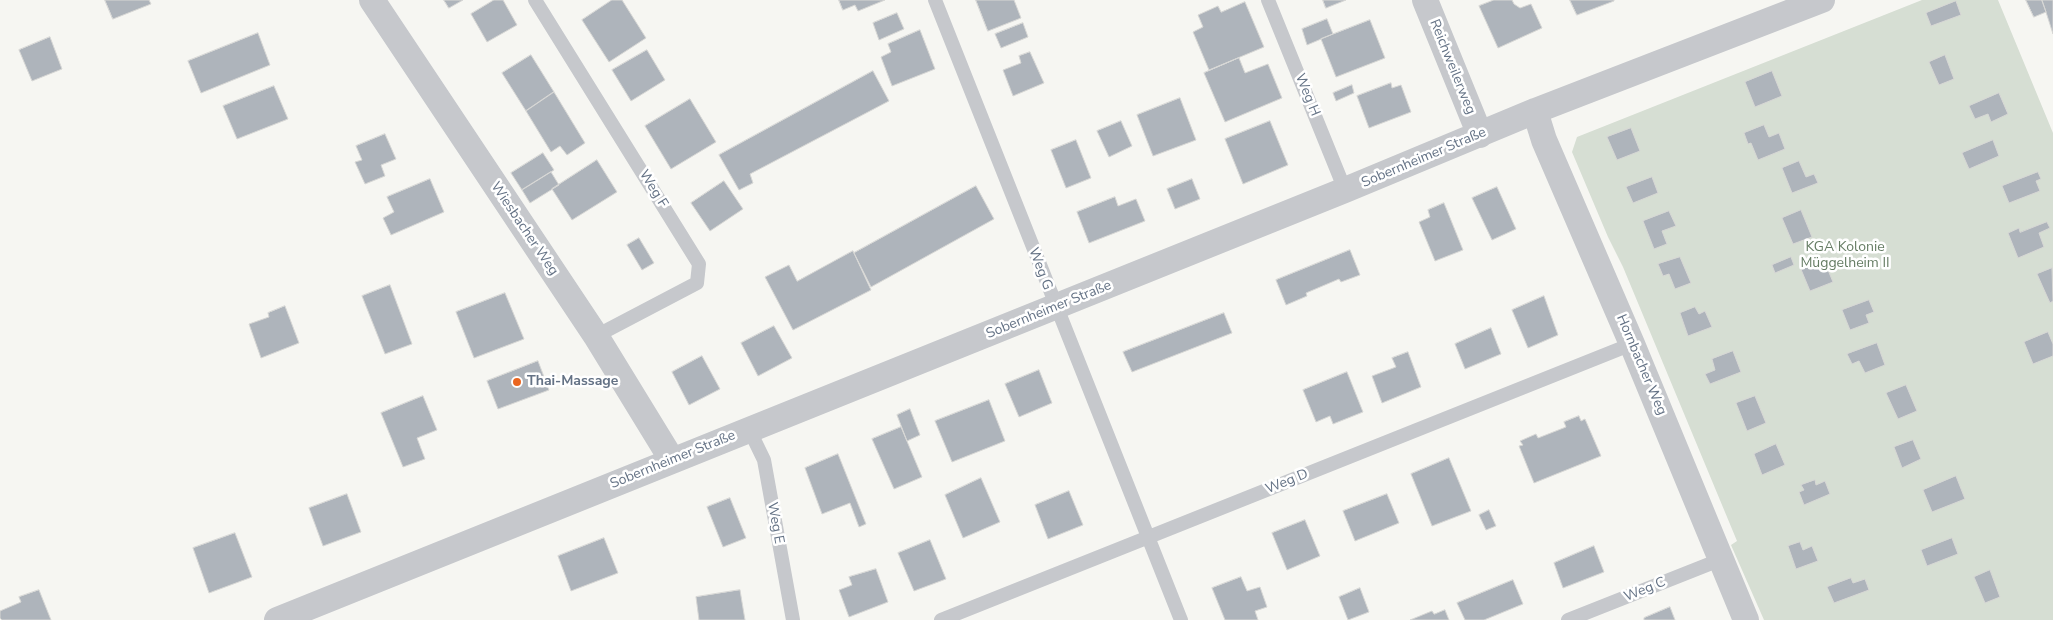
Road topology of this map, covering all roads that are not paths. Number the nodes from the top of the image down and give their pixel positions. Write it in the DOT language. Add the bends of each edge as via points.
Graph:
graph roads {
  1 [pos="372,0"];
  2 [pos="535,0"];
  3 [pos="935,0"];
  4 [pos="1268,0"];
  5 [pos="1425,0"];
  6 [pos="1822,0"];
  7 [pos="1535,111"];
  8 [pos="1480,135"];
  9 [pos="1345,190"];
  10 [pos="1056,308"];
  11 [pos="596,336"];
  12 [pos="1632,344"];
  13 [pos="749,429"];
  14 [pos="672,460"];
  15 [pos="1148,537"];
  16 [pos="1722,559"];
  17 [pos="277,620"];
  18 [pos="793,620"];
  19 [pos="941,620"];
  20 [pos="1181,620"];
  21 [pos="1568,620"];
  22 [pos="1746,620"];
  1 -- 11 [label="street, Wiesbacher Weg"];
  2 -- 11 [label="lane, Weg F" via="699,264 697,284"];
  3 -- 10 [label="lane, Weg G"];
  4 -- 9 [label="lane, Weg H"];
  5 -- 8 [label="street, Reichweilerweg"];
  6 -- 7 [label="street, Sobernheimer Straße"];
  7 -- 8 [label="street, Sobernheimer Straße"];
  7 -- 12 [label="street, Hornbacher Weg" via="1544,140"];
  8 -- 9 [label="street, Sobernheimer Straße"];
  9 -- 10 [label="street, Sobernheimer Straße"];
  10 -- 13 [label="street, Sobernheimer Straße"];
  10 -- 15 [label="lane, Weg G"];
  11 -- 14 [label="street, Wiesbacher Weg"];
  12 -- 15 [label="lane, Weg D"];
  12 -- 16 [label="street, Hornbacher Weg"];
  13 -- 14 [label="street, Sobernheimer Straße"];
  13 -- 18 [label="lane, Weg E" via="764,460"];
  14 -- 17 [label="street, Sobernheimer Straße"];
  15 -- 19 [label="lane, Weg D"];
  15 -- 20 [label="lane, Weg G"];
  16 -- 21 [label="lane, Weg C"];
  16 -- 22 [label="street, Hornbacher Weg"];
}
